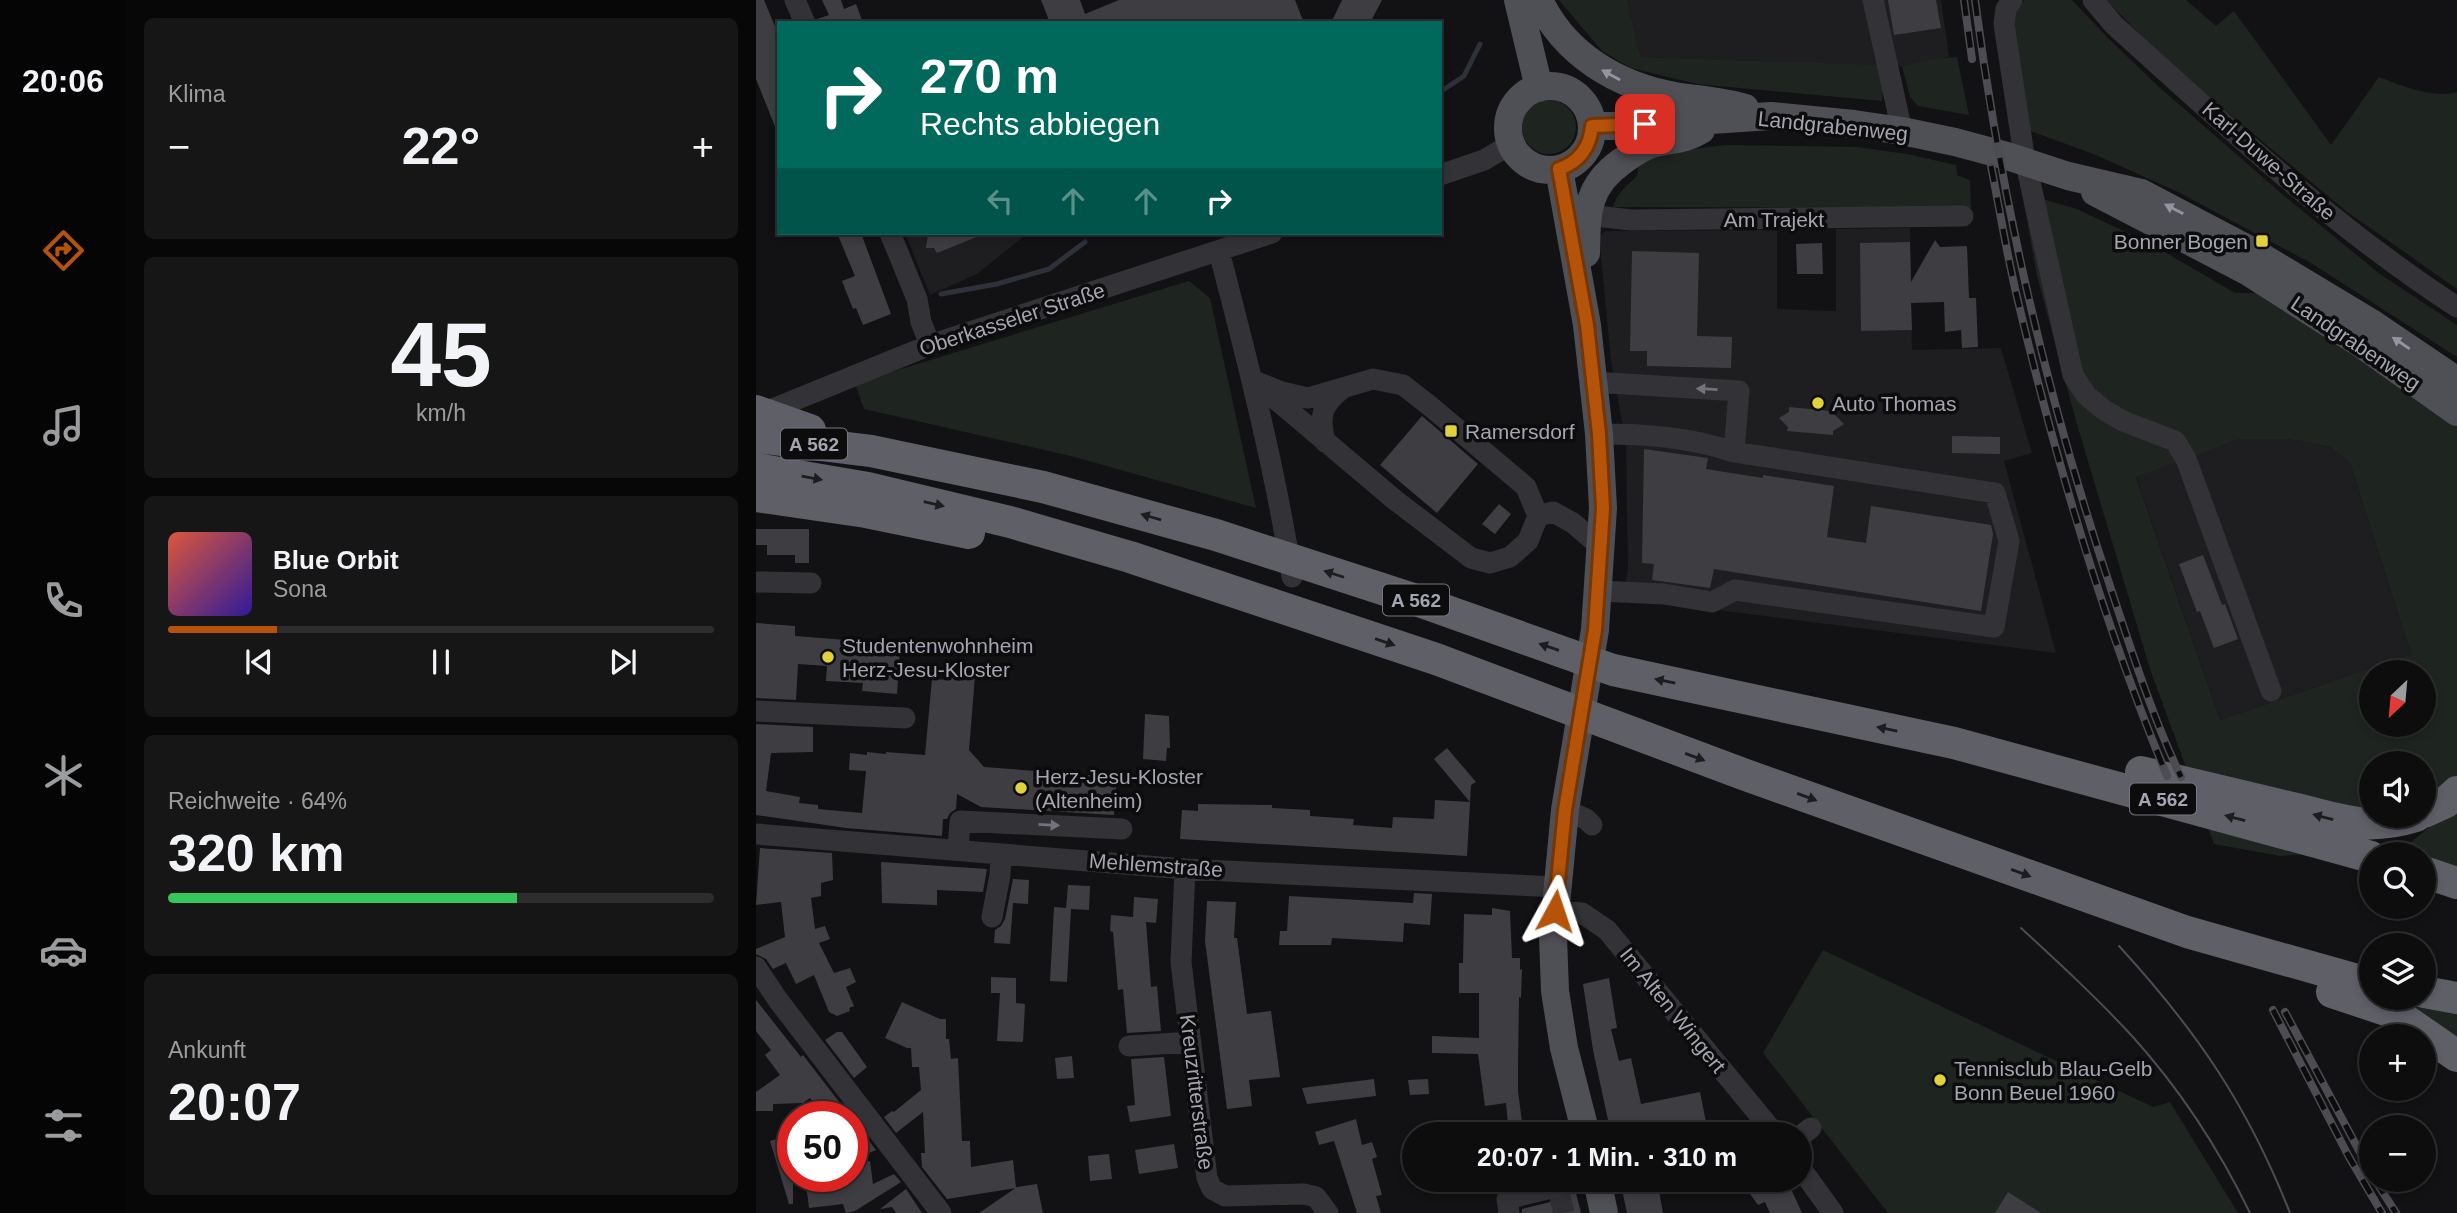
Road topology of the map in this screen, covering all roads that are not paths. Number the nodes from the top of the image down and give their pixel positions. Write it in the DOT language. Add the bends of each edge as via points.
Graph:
graph roads {
  1 [pos="795,0"];
  2 [pos="1518,0"];
  3 [pos="1539,0"];
  4 [pos="1873,0"];
  5 [pos="2012,0"];
  6 [pos="2092,0"];
  7 [pos="804,21"];
  8 [pos="1539,88"];
  9 [pos="1771,116"];
  10 [pos="1718,118"];
  11 [pos="1592,126"];
  12 [pos="1902,131"];
  13 [pos="1511,144"];
  14 [pos="1559,169"];
  15 [pos="1442,174"];
  16 [pos="2068,176"];
  17 [pos="1587,215"];
  18 [pos="1963,215"];
  19 [pos="891,235"];
  20 [pos="1266,235"];
  21 [pos="1219,251"];
  22 [pos="2457,307"];
  23 [pos="1584,308"];
  24 [pos="930,345"];
  25 [pos="1254,381"];
  26 [pos="2457,381"];
  27 [pos="1593,382"];
  28 [pos="1348,385"];
  29 [pos="2457,412"];
  30 [pos="756,413"];
  31 [pos="1599,434"];
  32 [pos="756,437"];
  33 [pos="1325,442"];
  34 [pos="871,452"];
  35 [pos="1734,452"];
  36 [pos="756,469"];
  37 [pos="756,496"];
  38 [pos="867,500"];
  39 [pos="1538,516"];
  40 [pos="1601,547"];
  41 [pos="1292,577"];
  42 [pos="756,582"];
  43 [pos="811,583"];
  44 [pos="1599,591"];
  45 [pos="2271,691"];
  46 [pos="756,711"];
  47 [pos="905,718"];
  48 [pos="1954,743"];
  49 [pos="2457,792"];
  50 [pos="2436,807"];
  51 [pos="1565,810"];
  52 [pos="2359,823"];
  53 [pos="1592,825"];
  54 [pos="1122,829"];
  55 [pos="756,834"];
  56 [pos="958,850"];
  57 [pos="1001,854"];
  58 [pos="2359,854"];
  59 [pos="1185,869"];
  60 [pos="2436,876"];
  61 [pos="2457,883"];
  62 [pos="2057,886"];
  63 [pos="1556,899"];
  64 [pos="992,917"];
  65 [pos="756,967"];
  66 [pos="2359,981"];
  67 [pos="2436,994"];
  68 [pos="2457,998"];
  69 [pos="1191,1042"];
  70 [pos="1129,1046"];
  71 [pos="2457,1056"];
  72 [pos="1583,1122"];
  73 [pos="1765,1122"];
  74 [pos="1812,1184"];
  75 [pos="1212,1189"];
  76 [pos="1537,1192"];
  77 [pos="1600,1192"];
  78 [pos="941,1213"];
  79 [pos="1215,1213"];
  80 [pos="1328,1213"];
  81 [pos="1510,1213"];
  82 [pos="1604,1213"];
  83 [pos="1833,1213"];
  1 -- 7 [label="street"];
  2 -- 8 [label="main road"];
  9 -- 3 [label="main road, one-way" via="1724,101 1637,88 1598,67 1564,38"];
  4 -- 12 [label="street"];
  5 -- 45 [label="street" via="2004,24 2024,155 2073,375 2086,395 2104,410 2175,441 2186,459"];
  6 -- 22 [label="street, Karl-Duwe-Straße" via="2288,181"];
  8 -- 11 [label="main road" via="1560,88 1578,97"];
  8 -- 13 [label="main road" via="1521,97 1510,114"];
  9 -- 10 [label="main road, Landgrabenweg"];
  9 -- 12 [label="main road, Landgrabenweg"];
  10 -- 11 [label="main road, Landgrabenweg"];
  10 -- 17 [label="main road" via="1688,138 1649,145 1606,173 1594,191"];
  11 -- 14 [label="main road" via="1583,153"];
  12 -- 16 [label="main road, Landgrabenweg"];
  13 -- 14 [label="main road" via="1531,165"];
  13 -- 15 [label="street" via="1484,160"];
  14 -- 23 [label="main road"];
  26 -- 16 [label="main road, Landgrabenweg, one-way" via="2373,324 2170,206 2141,193"];
  16 -- 29 [label="main road, Landgrabenweg" via="2247,271"];
  17 -- 18 [label="street, Am Trajekt" via="1631,220"];
  17 -- 23 [label="main road"];
  19 -- 24 [label="street"];
  20 -- 21 [label="street, Oberkasseler Straße"];
  21 -- 24 [label="street, Oberkasseler Straße"];
  21 -- 25 [label="street"];
  23 -- 27 [label="main road"];
  24 -- 30 [label="street, Oberkasseler Straße"];
  25 -- 28 [label="street" via="1308,398"];
  25 -- 33 [label="street"];
  25 -- 41 [label="street"];
  27 -- 31 [label="main road"];
  35 -- 27 [label="street, one-way" via="1739,391"];
  28 -- 33 [label="street" via="1324,409 1320,422"];
  28 -- 39 [label="street" via="1373,379 1403,385 1526,487"];
  30 -- 34 [label="highway"];
  31 -- 35 [label="street" via="1645,433 1709,443"];
  31 -- 40 [label="main road"];
  32 -- 34 [label="highway, A 562"];
  33 -- 39 [label="street" via="1471,558 1490,563 1510,557 1528,541"];
  48 -- 34 [label="highway, A 562, one-way" via="1614,670 1216,536 1043,487"];
  35 -- 44 [label="street" via="1995,493 2009,541 1994,627 1735,590 1712,602"];
  36 -- 38 [label="highway, A 562, one-way"];
  37 -- 38 [label="highway"];
  38 -- 62 [label="highway, A 562, one-way" via="1227,588 1436,659"];
  39 -- 40 [label="street" via="1553,512"];
  40 -- 44 [label="main road"];
  42 -- 43 [label="street"];
  44 -- 51 [label="main road"];
  46 -- 47 [label="street"];
  52 -- 48 [label="highway, one-way" via="2019,742"];
  58 -- 48 [label="highway, A 562, one-way"];
  49 -- 50 [label="highway"];
  51 -- 53 [label="street"];
  51 -- 63 [label="main road"];
  56 -- 54 [label="street, one-way" via="960,821"];
  55 -- 56 [label="street, Mehlemstraße"];
  56 -- 57 [label="street, Mehlemstraße"];
  57 -- 59 [label="street, Mehlemstraße"];
  57 -- 64 [label="street"];
  59 -- 63 [label="street, Mehlemstraße"];
  59 -- 69 [label="street, Kreuzritterstraße" via="1181,962"];
  60 -- 61 [label="highway"];
  62 -- 66 [label="highway, A 562" via="2187,932"];
  62 -- 71 [label="highway" via="2227,958 2395,1013"];
  63 -- 72 [label="main road" via="1555,991"];
  63 -- 73 [label="street, Im Alten Wingert" via="1607,930"];
  65 -- 78 [label="street"];
  67 -- 68 [label="highway"];
  69 -- 70 [label="street"];
  69 -- 75 [label="street, Kreuzritterstraße"];
  74 -- 83 [label="street"];
  75 -- 79 [label="street"];
  75 -- 80 [label="street, Kreuzritterstraße" via="1225,1196 1304,1194 1316,1197"];
  76 -- 81 [label="street" via="1507,1199"];
  77 -- 82 [label="main road"];
}
